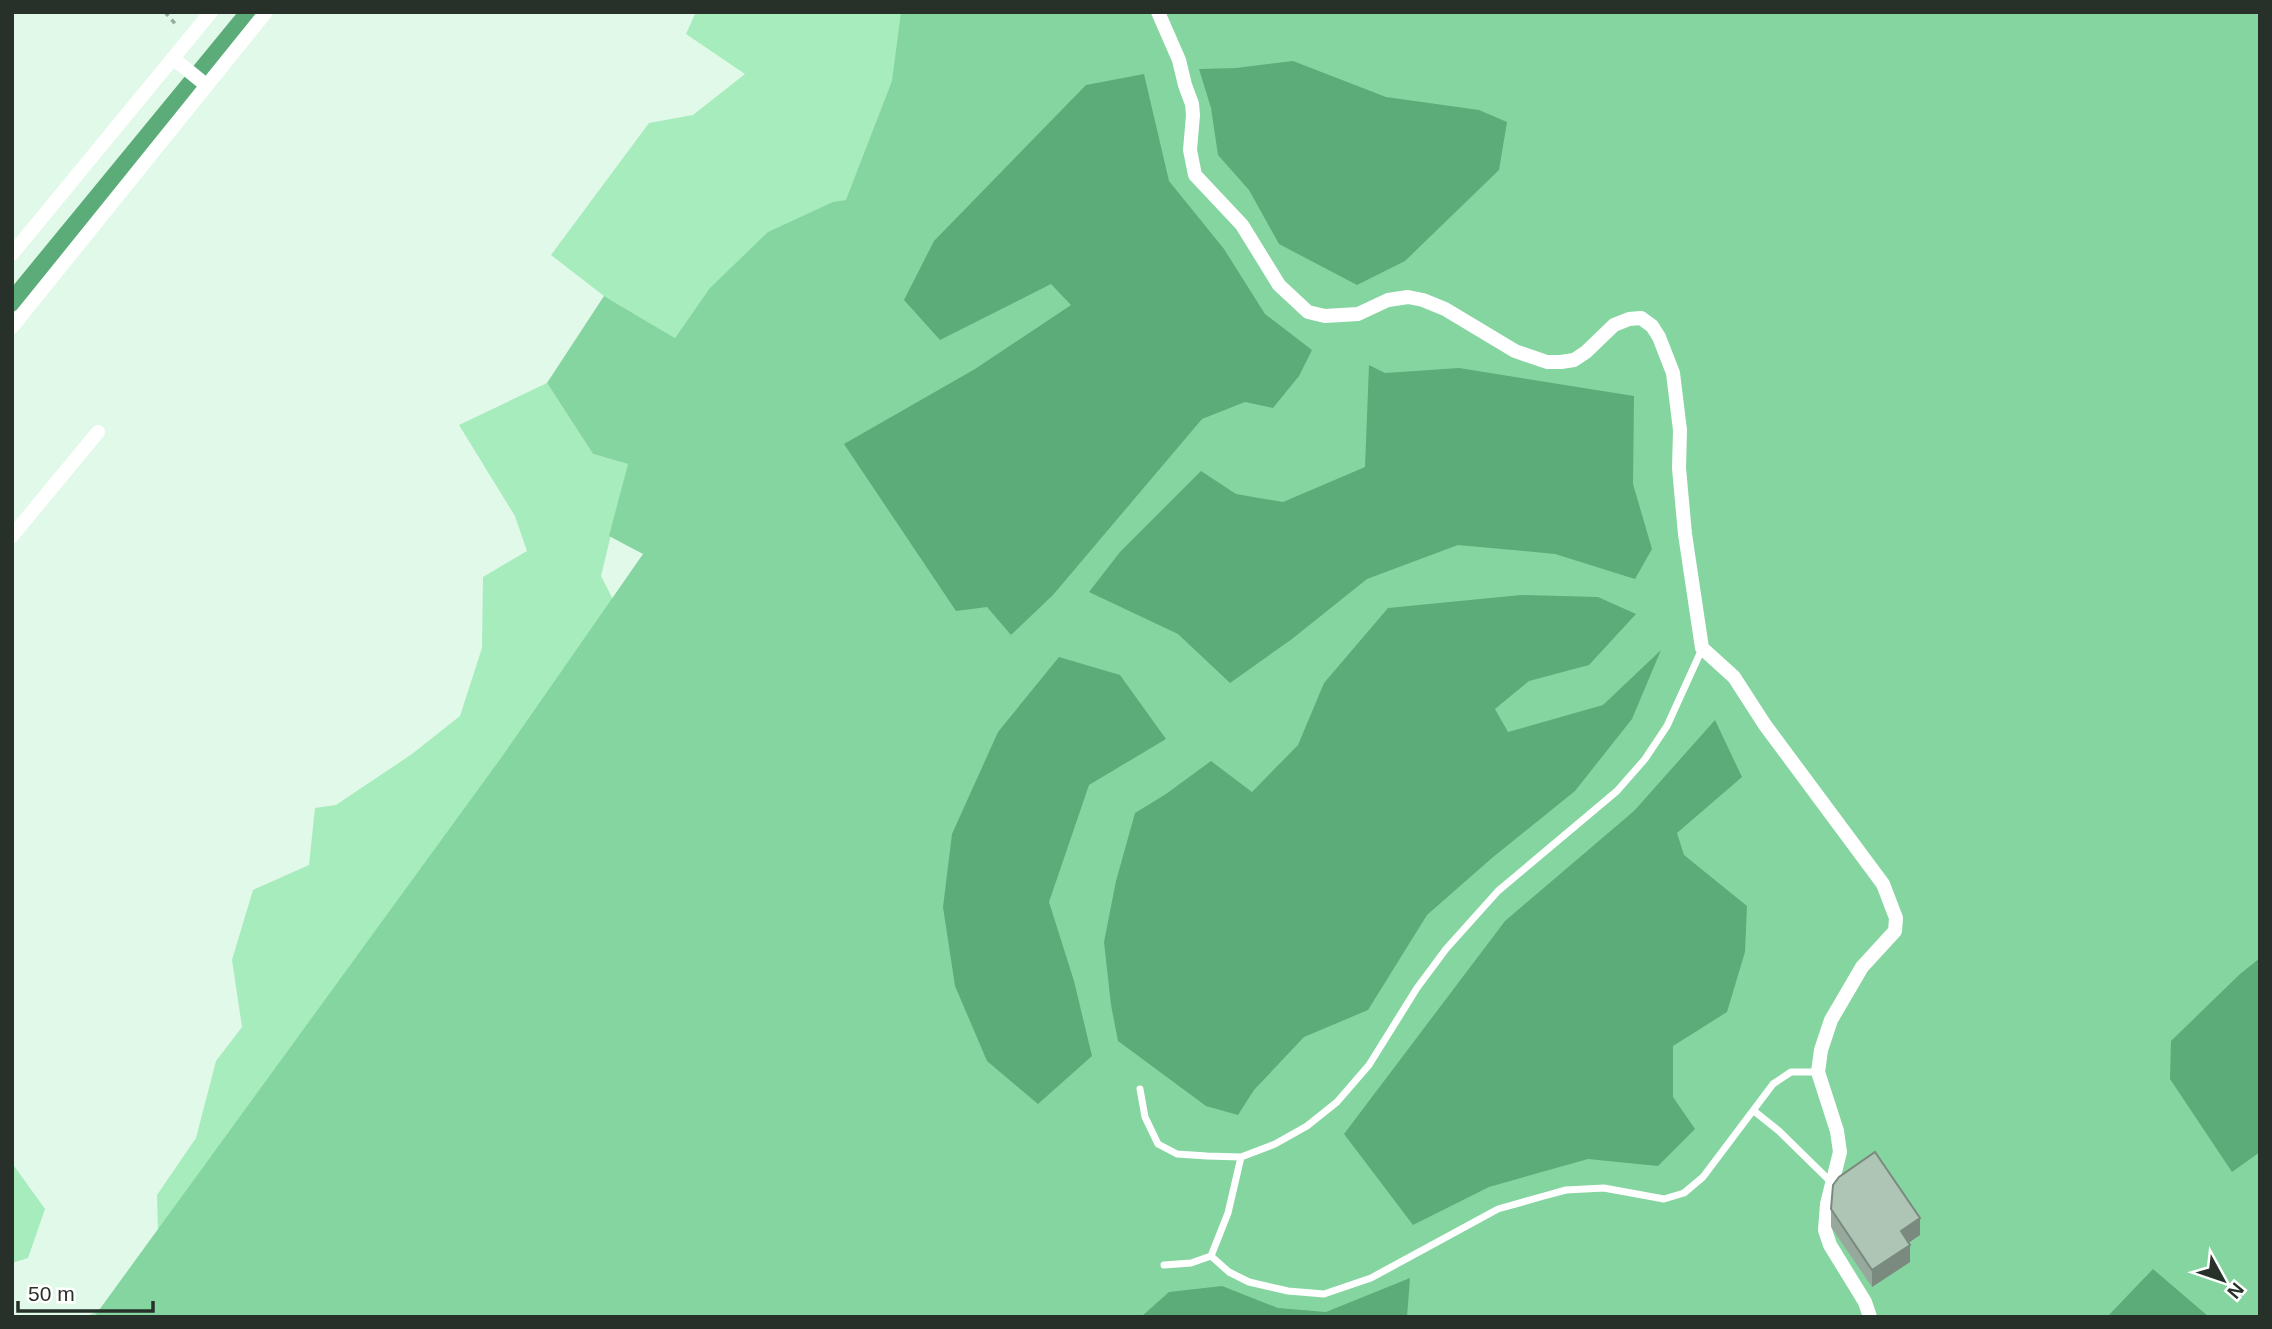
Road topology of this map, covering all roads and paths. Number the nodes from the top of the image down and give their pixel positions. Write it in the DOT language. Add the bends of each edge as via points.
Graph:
graph roads {
  1 [pos="165,12"];
  2 [pos="211,12"];
  3 [pos="266,12"];
  4 [pos="1158,12"];
  5 [pos="188,40"];
  6 [pos="178,62"];
  7 [pos="204,83"];
  8 [pos="12,254"];
  9 [pos="12,327"];
  10 [pos="98,432"];
  11 [pos="12,536"];
  12 [pos="1702,648"];
  13 [pos="1818,1072"];
  14 [pos="1140,1089"];
  15 [pos="1754,1111"];
  16 [pos="1241,1157"];
  17 [pos="1832,1182"];
  18 [pos="1211,1256"];
  19 [pos="1164,1265"];
  20 [pos="1870,1317"];
  1 -- 5 [label="path"];
  2 -- 5 [label="street"];
  3 -- 7 [label="street"];
  4 -- 12 [label="street" via="1192,104 1190,150 1195,175 1242,225 1279,285 1308,312 1358,314 1388,300 1423,300 1515,351 1547,362 1574,360 1614,325 1629,319 1641,318 1651,326 1673,373 1681,430 1684,521"];
  5 -- 6 [label="street"];
  6 -- 7 [label="street"];
  6 -- 8 [label="street"];
  7 -- 9 [label="street"];
  10 -- 11 [label="street"];
  12 -- 13 [label="street" via="1734,677 1883,884 1896,918 1895,931 1862,967 1831,1020"];
  12 -- 16 [label="lane" via="1667,726 1645,759 1617,791 1498,891 1439,959 1369,1065 1337,1102 1297,1132"];
  13 -- 15 [label="lane" via="1791,1072 1773,1084"];
  13 -- 17 [label="street" via="1840,1152"];
  14 -- 16 [label="lane" via="1144,1117 1158,1144 1177,1154"];
  15 -- 17 [label="lane"];
  15 -- 18 [label="lane" via="1703,1177 1684,1194 1664,1199 1604,1188 1566,1190 1532,1199 1498,1209 1371,1278 1324,1294 1249,1282"];
  16 -- 18 [label="lane" via="1228,1213"];
  17 -- 20 [label="street" via="1825,1230"];
  18 -- 19 [label="lane"];
}
